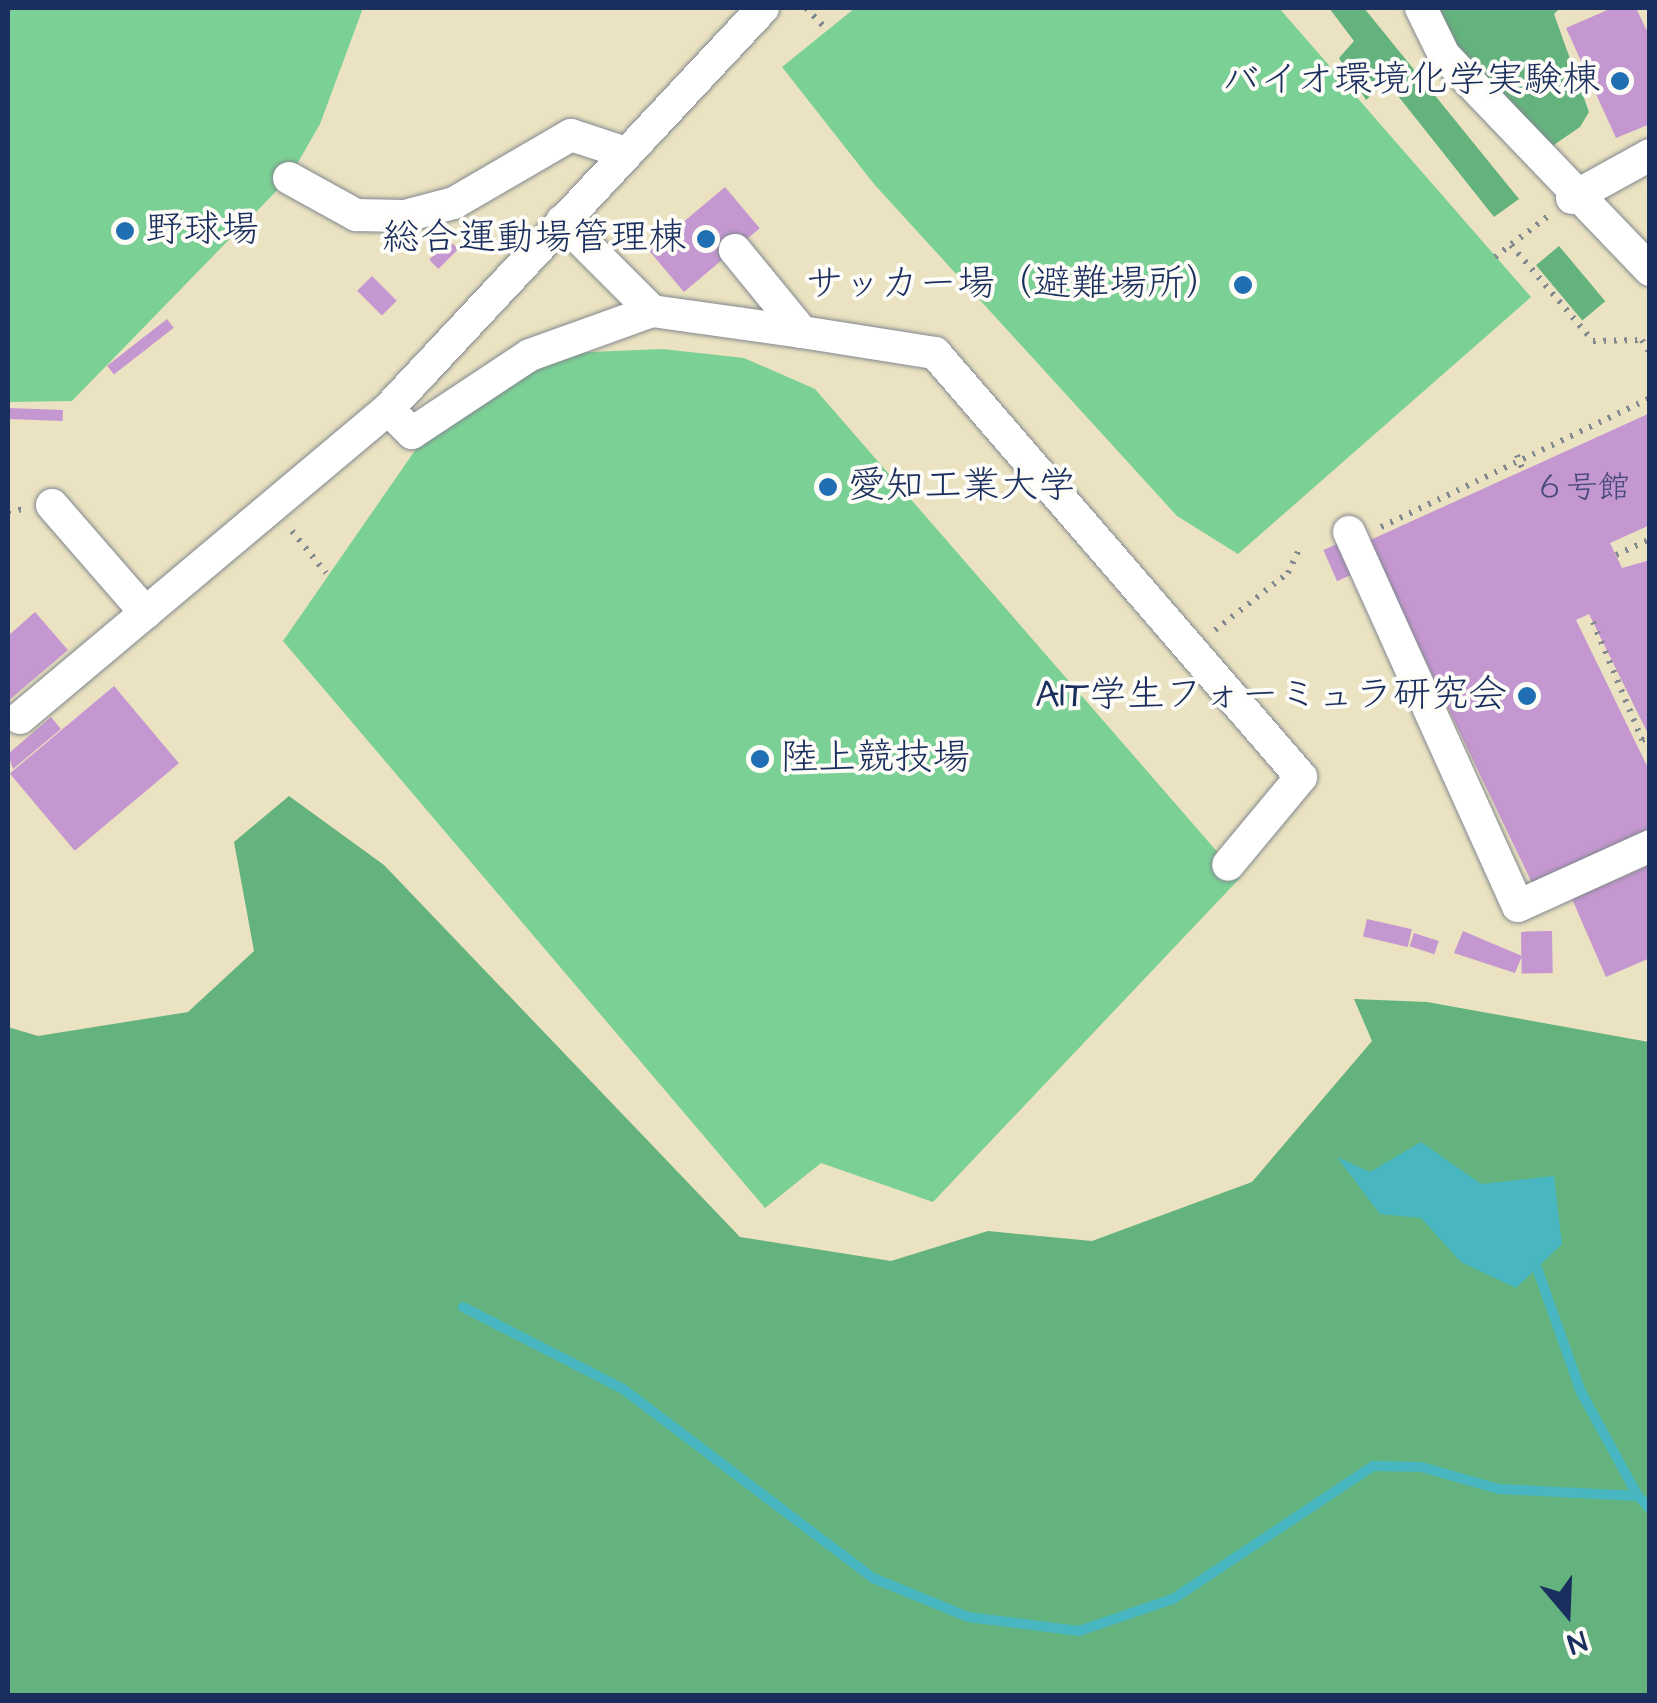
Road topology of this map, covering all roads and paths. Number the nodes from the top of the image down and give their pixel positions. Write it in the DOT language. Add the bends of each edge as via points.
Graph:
graph roads {
  1 [pos="763,8"];
  2 [pos="806,8"];
  3 [pos="1422,8"];
  4 [pos="1650,16"];
  5 [pos="1650,27"];
  6 [pos="827,30"];
  7 [pos="623,152"];
  8 [pos="1650,154"];
  9 [pos="289,178"];
  10 [pos="1572,198"];
  11 [pos="562,221"];
  12 [pos="1511,245"];
  13 [pos="735,250"];
  14 [pos="1495,257"];
  15 [pos="1650,270"];
  16 [pos="652,312"];
  17 [pos="802,332"];
  18 [pos="1650,354"];
  19 [pos="1650,398"];
  20 [pos="388,408"];
  21 [pos="52,505"];
  22 [pos="272,507"];
  23 [pos="1351,536"];
  24 [pos="1650,539"];
  25 [pos="1299,549"];
  26 [pos="1616,555"];
  27 [pos="326,573"];
  28 [pos="146,613"];
  29 [pos="1593,622"];
  30 [pos="1191,650"];
  31 [pos="20,718"];
  32 [pos="1650,737"];
  33 [pos="1650,846"];
  34 [pos="1228,865"];
  1 -- 7 [label="lane"];
  2 -- 6 [label="path"];
  3 -- 10 [label="lane" via="1444,55"];
  4 -- 5 [label="path"];
  7 -- 9 [label="lane" via="571,134 454,203 405,216 356,215"];
  7 -- 11 [label="lane"];
  8 -- 10 [label="lane"];
  10 -- 12 [label="path"];
  10 -- 15 [label="lane"];
  11 -- 16 [label="lane"];
  11 -- 20 [label="lane"];
  12 -- 14 [label="path"];
  12 -- 18 [label="path" via="1593,341 1642,340"];
  13 -- 17 [label="lane"];
  16 -- 17 [label="lane"];
  16 -- 20 [label="lane" via="530,355 412,433"];
  17 -- 30 [label="lane" via="935,353"];
  19 -- 23 [label="path"];
  20 -- 22 [label="lane"];
  21 -- 28 [label="lane"];
  22 -- 27 [label="path"];
  22 -- 28 [label="lane"];
  23 -- 33 [label="lane" via="1518,906"];
  24 -- 26 [label="path"];
  25 -- 30 [label="path" via="1288,573"];
  28 -- 31 [label="lane"];
  29 -- 32 [label="path" via="1642,740"];
  30 -- 34 [label="lane" via="1301,777"];
}
